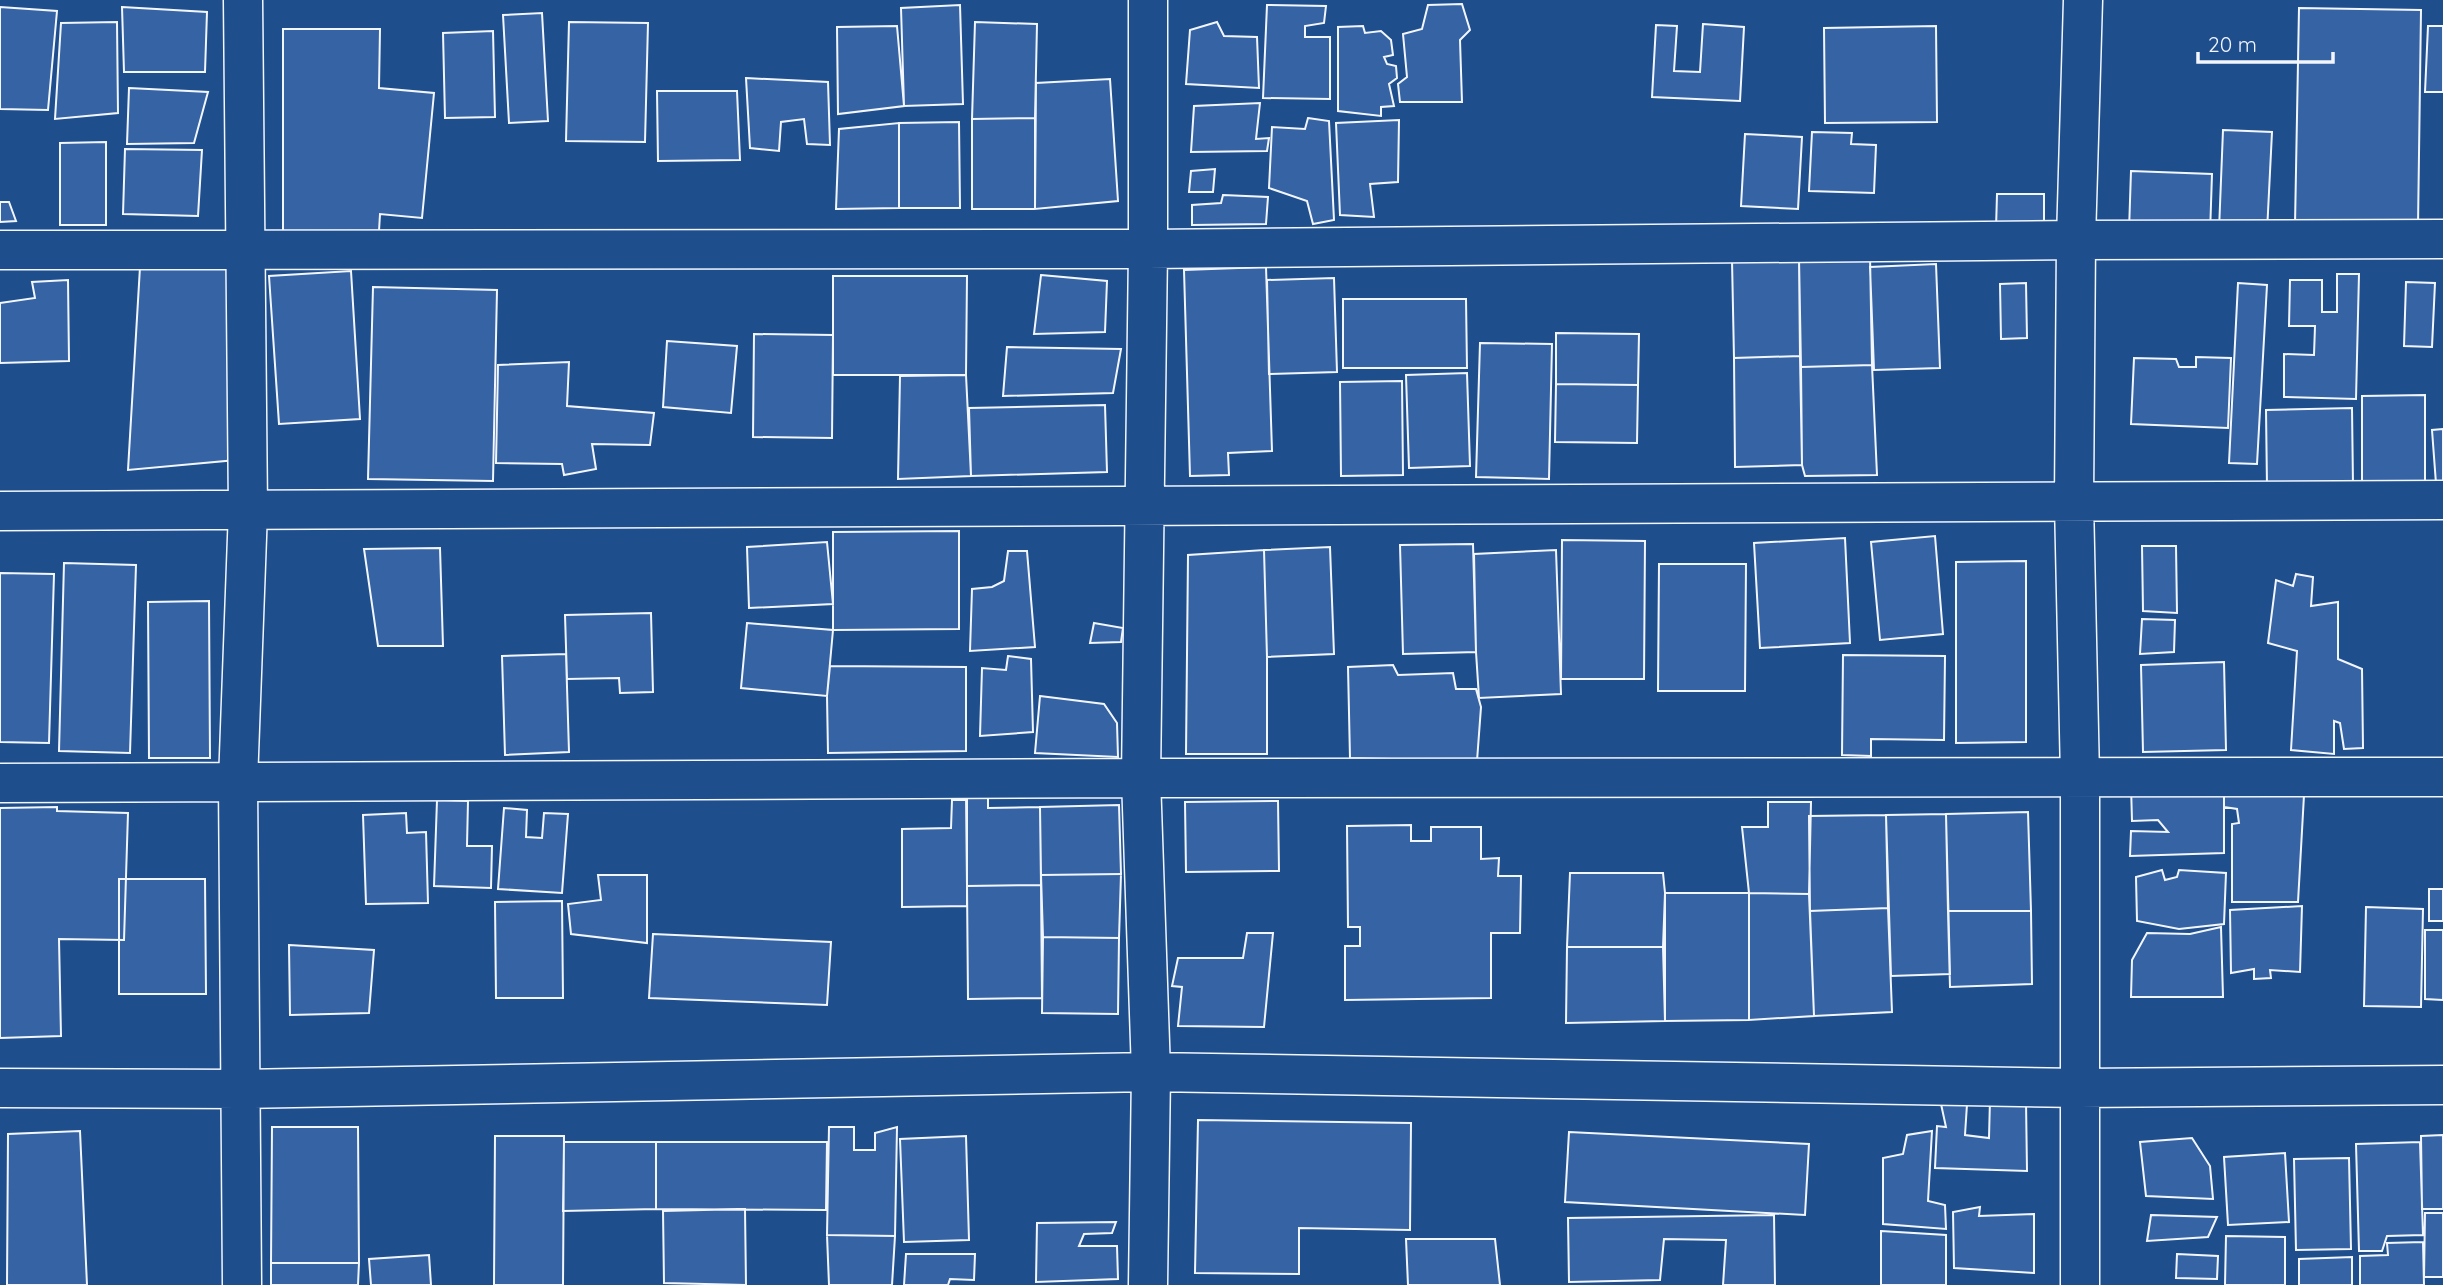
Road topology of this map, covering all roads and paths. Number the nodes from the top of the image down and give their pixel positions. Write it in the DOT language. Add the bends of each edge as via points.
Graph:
graph roads {
  1 [pos="243,0"];
  2 [pos="1148,0"];
  3 [pos="2083,0"];
  4 [pos="2443,239"];
  5 [pos="2076,240"];
  6 [pos="1148,249"];
  7 [pos="0,250"];
  8 [pos="247,251"];
  9 [pos="2443,500"];
  10 [pos="2074,502"];
  11 [pos="1145,506"];
  12 [pos="248,510"];
  13 [pos="0,511"];
  14 [pos="2080,777"];
  15 [pos="1141,778"];
  16 [pos="2443,778"];
  17 [pos="238,782"];
  18 [pos="0,783"];
  19 [pos="1151,1072"];
  20 [pos="2443,1085"];
  21 [pos="0,1088"];
  22 [pos="2080,1088"];
  23 [pos="240,1089"];
  24 [pos="242,1285"];
  25 [pos="1148,1285"];
  26 [pos="2080,1285"];
  1 -- 8 [label="street"];
  2 -- 6 [label="street"];
  3 -- 5 [label="street"];
  4 -- 5 [label="street"];
  5 -- 6 [label="street"];
  5 -- 10 [label="street"];
  6 -- 8 [label="street"];
  6 -- 11 [label="street"];
  7 -- 8 [label="street"];
  8 -- 12 [label="street"];
  9 -- 10 [label="street"];
  10 -- 11 [label="street"];
  10 -- 14 [label="street"];
  11 -- 12 [label="street"];
  11 -- 15 [label="street"];
  12 -- 13 [label="street"];
  12 -- 17 [label="street"];
  14 -- 15 [label="street"];
  14 -- 16 [label="street"];
  14 -- 22 [label="street"];
  15 -- 17 [label="street"];
  15 -- 19 [label="street"];
  17 -- 18 [label="street"];
  17 -- 23 [label="street"];
  19 -- 22 [label="street"];
  19 -- 23 [label="street"];
  19 -- 25 [label="street"];
  20 -- 22 [label="street"];
  21 -- 23 [label="street"];
  22 -- 26 [label="street"];
  23 -- 24 [label="street"];
}
